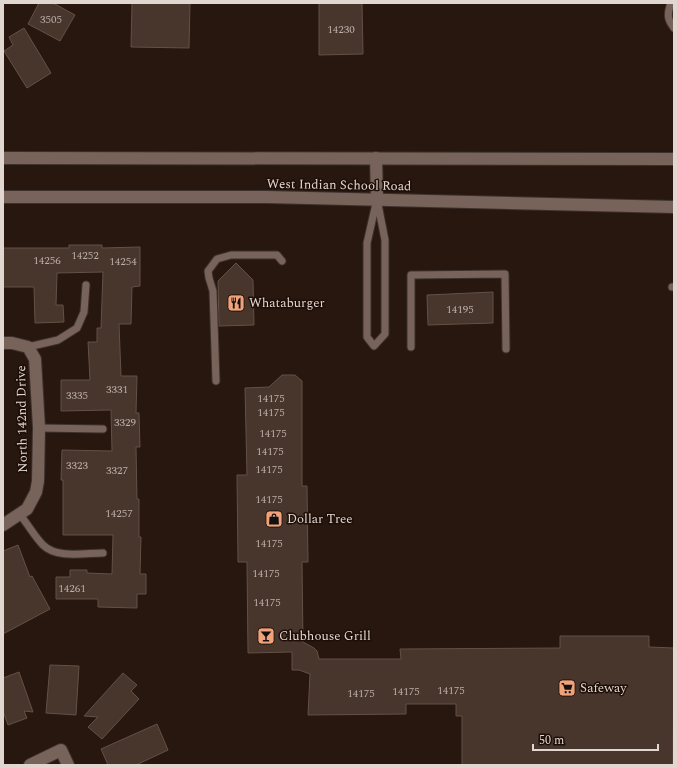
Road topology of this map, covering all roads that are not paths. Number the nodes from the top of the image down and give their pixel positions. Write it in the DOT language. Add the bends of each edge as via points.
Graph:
graph roads {
  1 [pos="664,3"];
  2 [pos="670,6"];
  3 [pos="674,28"];
  4 [pos="3,158"];
  5 [pos="376,158"];
  6 [pos="674,159"];
  7 [pos="3,197"];
  8 [pos="377,199"];
  9 [pos="674,207"];
  10 [pos="282,261"];
  11 [pos="86,285"];
  12 [pos="3,343"];
  13 [pos="28,347"];
  14 [pos="411,347"];
  15 [pos="506,349"];
  16 [pos="216,381"];
  17 [pos="39,428"];
  18 [pos="103,429"];
  19 [pos="20,515"];
  20 [pos="3,525"];
  21 [pos="103,553"];
  22 [pos="30,765"];
  23 [pos="68,765"];
  1 -- 2 [label="lane"];
  2 -- 3 [label="lane" via="668,20"];
  4 -- 5 [label="main road, West Indian School Road"];
  5 -- 6 [label="main road, West Indian School Road"];
  5 -- 8 [label="main road"];
  7 -- 8 [label="main road, West Indian School Road"];
  8 -- 8 [label="lane" via="367,243 367,337 374,346 385,334 385,240"];
  8 -- 9 [label="main road, West Indian School Road"];
  10 -- 16 [label="lane" via="277,254 231,254 217,259 208,271 213,291"];
  11 -- 13 [label="lane" via="84,312 77,328 58,340"];
  12 -- 13 [label="main road"];
  13 -- 17 [label="main road, North 142nd Drive" via="35,359"];
  14 -- 15 [label="lane" via="411,274 505,274"];
  17 -- 18 [label="lane"];
  17 -- 19 [label="main road, North 142nd Drive" via="36,492 27,509"];
  19 -- 20 [label="main road"];
  19 -- 21 [label="lane" via="44,546 54,552"];
  22 -- 23 [label="main road" via="61,750"];
}
